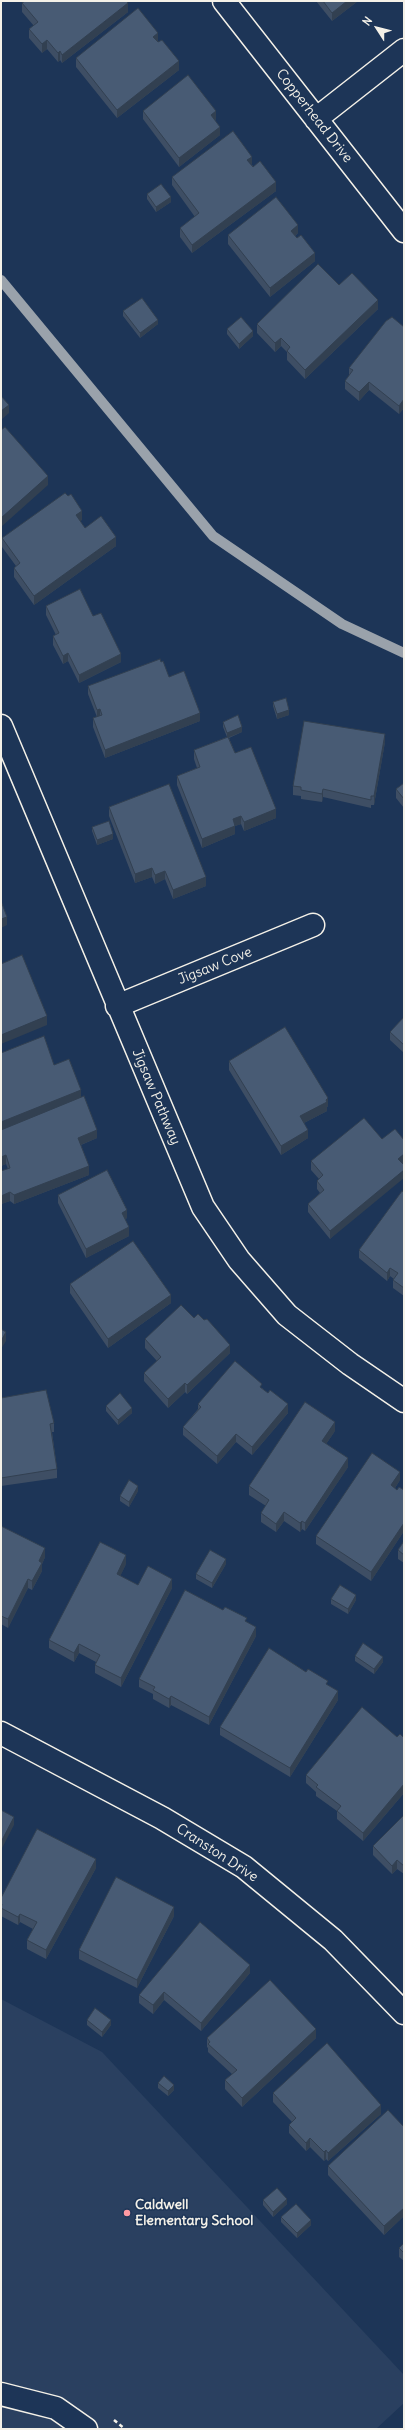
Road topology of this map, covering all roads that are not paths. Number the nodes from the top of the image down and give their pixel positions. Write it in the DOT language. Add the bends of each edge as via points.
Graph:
graph roads {
  1 [pos="224,1"];
  2 [pos="404,50"];
  3 [pos="316,119"];
  4 [pos="404,231"];
  5 [pos="1,726"];
  6 [pos="313,925"];
  7 [pos="117,1006"];
  8 [pos="404,1400"];
  9 [pos="1,1733"];
  10 [pos="404,2013"];
  11 [pos="1,2394"];
  12 [pos="86,2429"];
  1 -- 3 [label="street, Copperhead Drive"];
  2 -- 3 [label="street"];
  3 -- 4 [label="street, Copperhead Drive"];
  5 -- 7 [label="street, Jigsaw Pathway"];
  6 -- 7 [label="street, Jigsaw Cove"];
  7 -- 8 [label="street, Jigsaw Pathway" via="203,1207 238,1260 287,1315 350,1364"];
  9 -- 10 [label="street, Cranston Drive" via="162,1818 244,1867 333,1940"];
  11 -- 12 [label="street" via="56,2408"];
}
